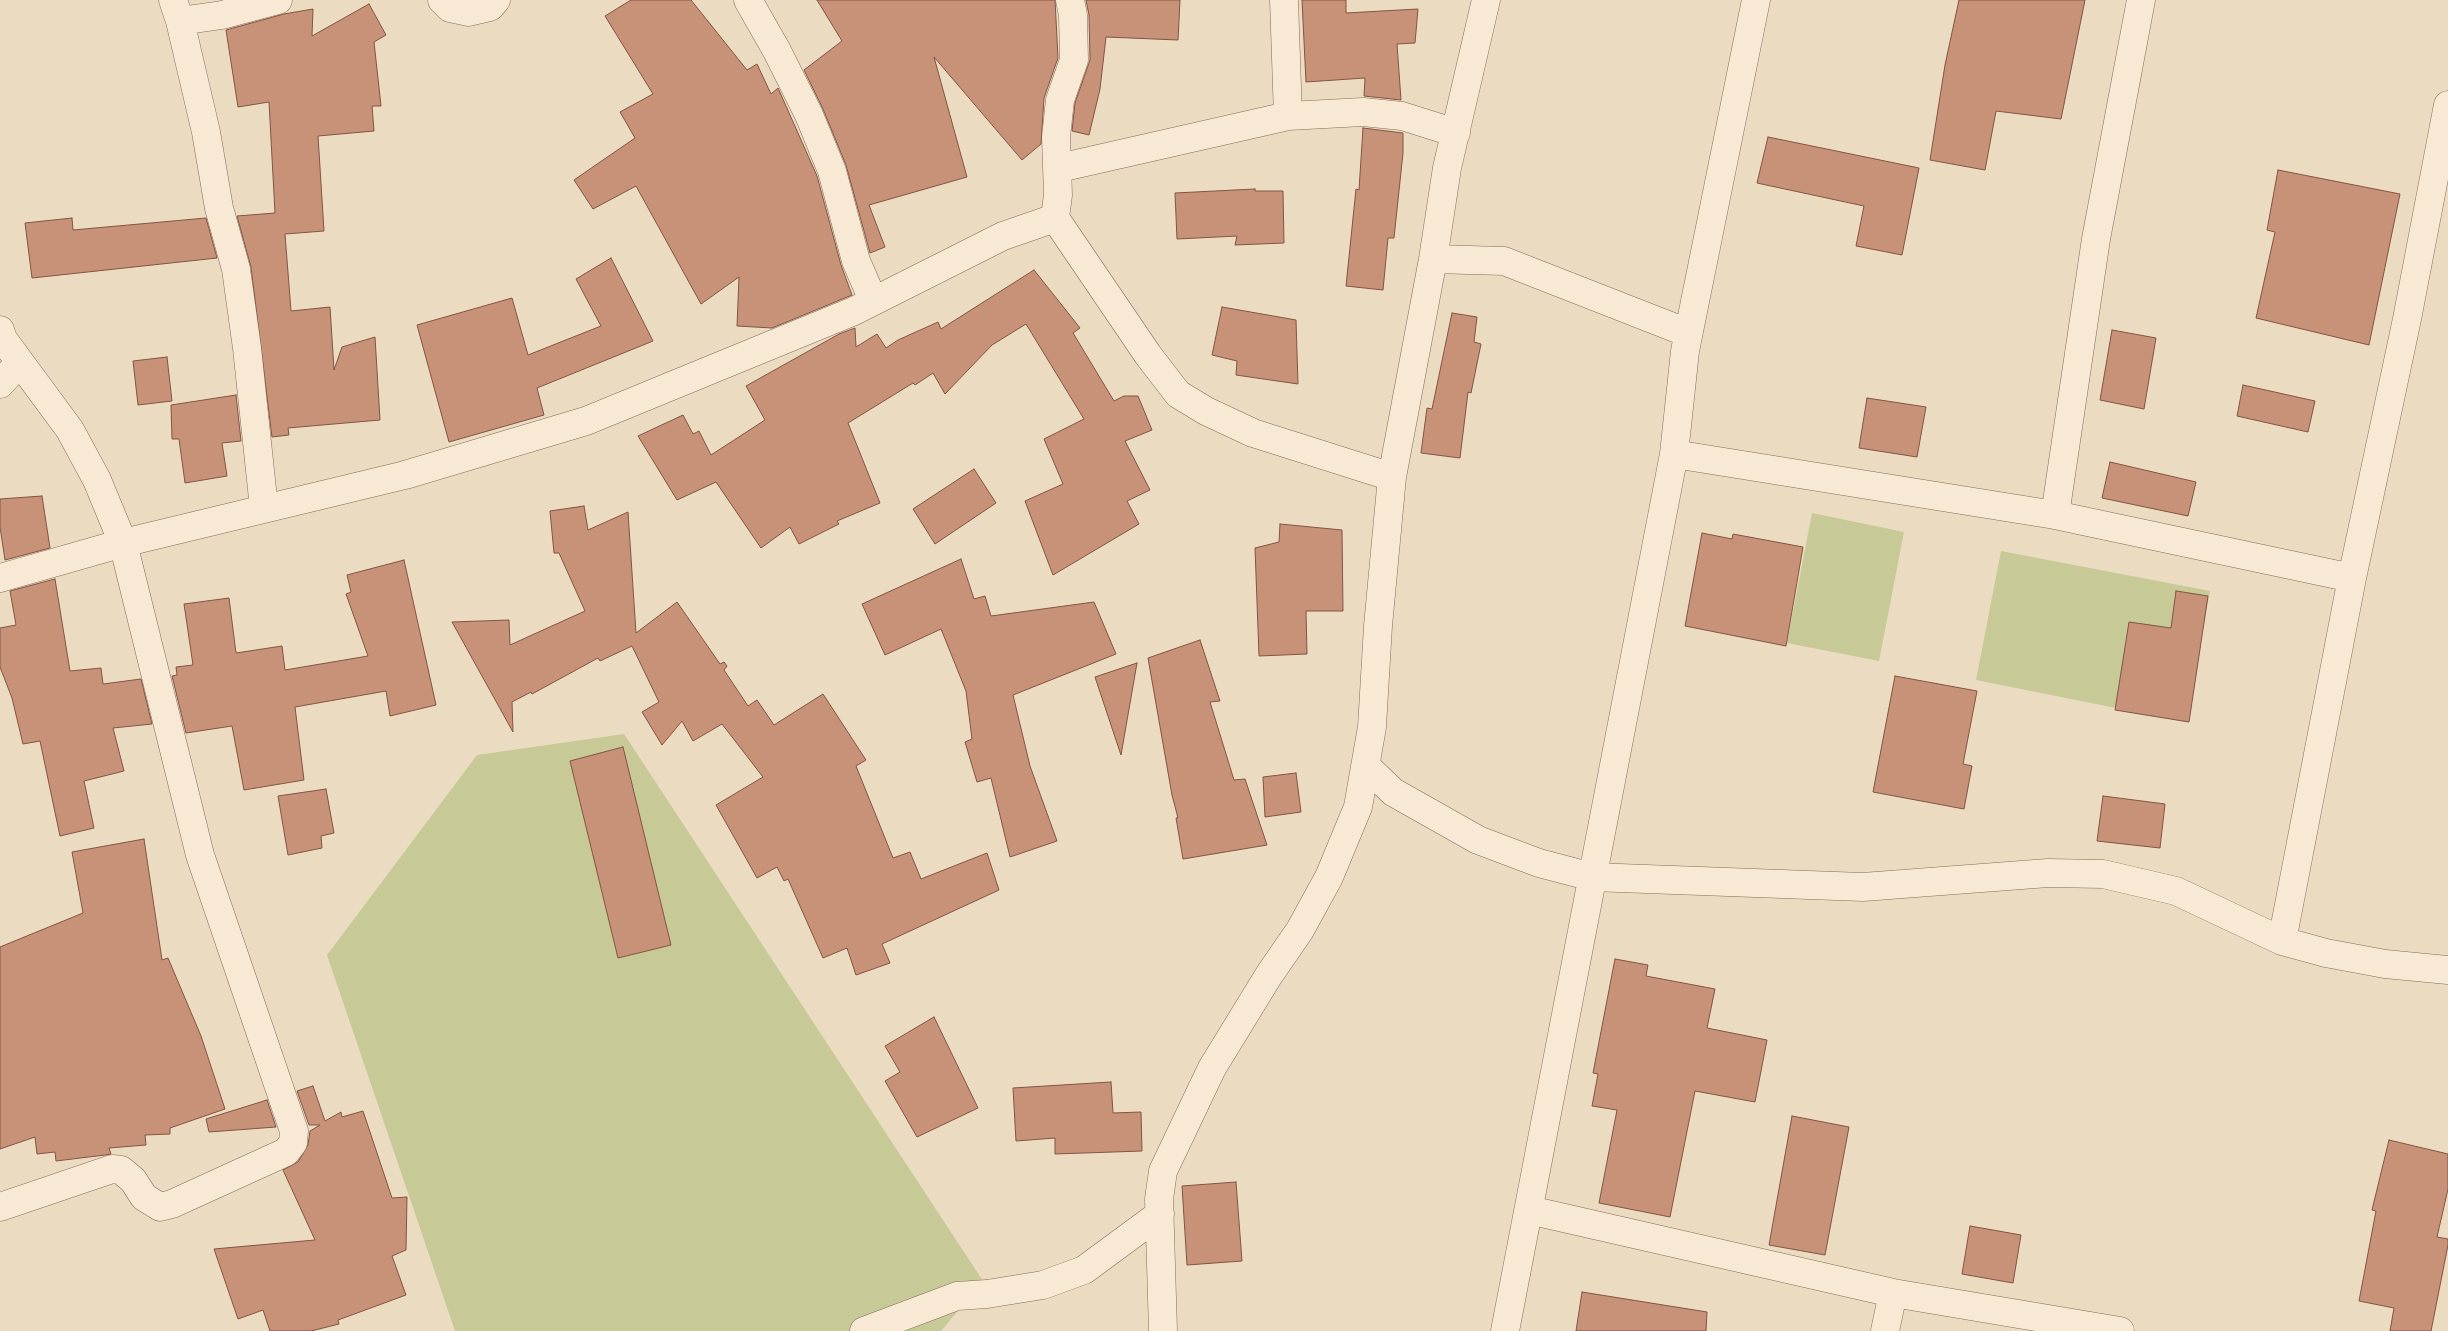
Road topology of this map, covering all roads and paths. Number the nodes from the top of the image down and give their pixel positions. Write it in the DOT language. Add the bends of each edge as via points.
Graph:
graph roads {
  1 [pos="278,0"];
  2 [pos="442,0"];
  3 [pos="496,0"];
  4 [pos="748,0"];
  5 [pos="1070,0"];
  6 [pos="1284,0"];
  7 [pos="1486,0"];
  8 [pos="1756,0"];
  9 [pos="2141,0"];
  10 [pos="177,10"];
  11 [pos="2448,105"];
  12 [pos="1288,116"];
  13 [pos="1456,133"];
  14 [pos="1059,168"];
  15 [pos="1055,218"];
  16 [pos="1433,259"];
  17 [pos="873,300"];
  18 [pos="0,330"];
  19 [pos="1688,333"];
  20 [pos="20,362"];
  21 [pos="0,384"];
  22 [pos="1674,454"];
  23 [pos="1392,476"];
  24 [pos="264,508"];
  25 [pos="2055,515"];
  26 [pos="123,543"];
  27 [pos="0,578"];
  28 [pos="2352,578"];
  29 [pos="1367,767"];
  30 [pos="1592,877"];
  31 [pos="2282,941"];
  32 [pos="2448,970"];
  33 [pos="0,1207"];
  34 [pos="1529,1210"];
  35 [pos="1160,1214"];
  36 [pos="1894,1293"];
  37 [pos="864,1331"];
  38 [pos="1163,1331"];
  39 [pos="1505,1331"];
  40 [pos="1885,1331"];
  41 [pos="2120,1331"];
  1 -- 10 [label="street" via="222,16"];
  2 -- 3 [label="street" via="450,8 469,12 490,7"];
  4 -- 17 [label="street" via="777,52 832,171 856,261"];
  5 -- 14 [label="street" via="1074,15 1074,60 1060,100 1056,138"];
  6 -- 12 [label="street"];
  7 -- 13 [label="street"];
  8 -- 19 [label="street"];
  9 -- 25 [label="street" via="2096,239"];
  10 -- 24 [label="street" via="202,115 219,208 236,269"];
  11 -- 28 [label="street"];
  12 -- 13 [label="street" via="1363,112 1402,116"];
  12 -- 14 [label="street"];
  13 -- 16 [label="street" via="1447,168"];
  14 -- 15 [label="street"];
  15 -- 17 [label="street" via="1003,236"];
  15 -- 23 [label="street" via="1178,394 1253,433"];
  16 -- 19 [label="street" via="1504,261"];
  16 -- 23 [label="street"];
  17 -- 24 [label="street" via="854,311 586,421 404,475"];
  18 -- 20 [label="street"];
  19 -- 22 [label="street"];
  20 -- 21 [label="street"];
  20 -- 26 [label="street" via="70,430 97,480"];
  22 -- 25 [label="street"];
  22 -- 30 [label="street"];
  23 -- 29 [label="street"];
  24 -- 26 [label="street"];
  25 -- 28 [label="street"];
  26 -- 27 [label="street"];
  26 -- 33 [label="street" via="200,854 287,1107 294,1131 293,1143 286,1152 160,1207 144,1197 133,1180 121,1170 112,1170"];
  28 -- 31 [label="street"];
  29 -- 30 [label="street" via="1393,792 1478,840"];
  29 -- 35 [label="street" via="1358,807 1329,877 1300,930 1212,1068 1163,1171"];
  30 -- 31 [label="street" via="1863,887 2048,873 2103,874 2176,891"];
  30 -- 34 [label="street"];
  31 -- 32 [label="street" via="2385,964"];
  34 -- 36 [label="street"];
  34 -- 39 [label="street"];
  35 -- 37 [label="street" via="1084,1270 1043,1285 957,1296"];
  35 -- 38 [label="street"];
  36 -- 40 [label="street"];
  36 -- 41 [label="street"];
}
